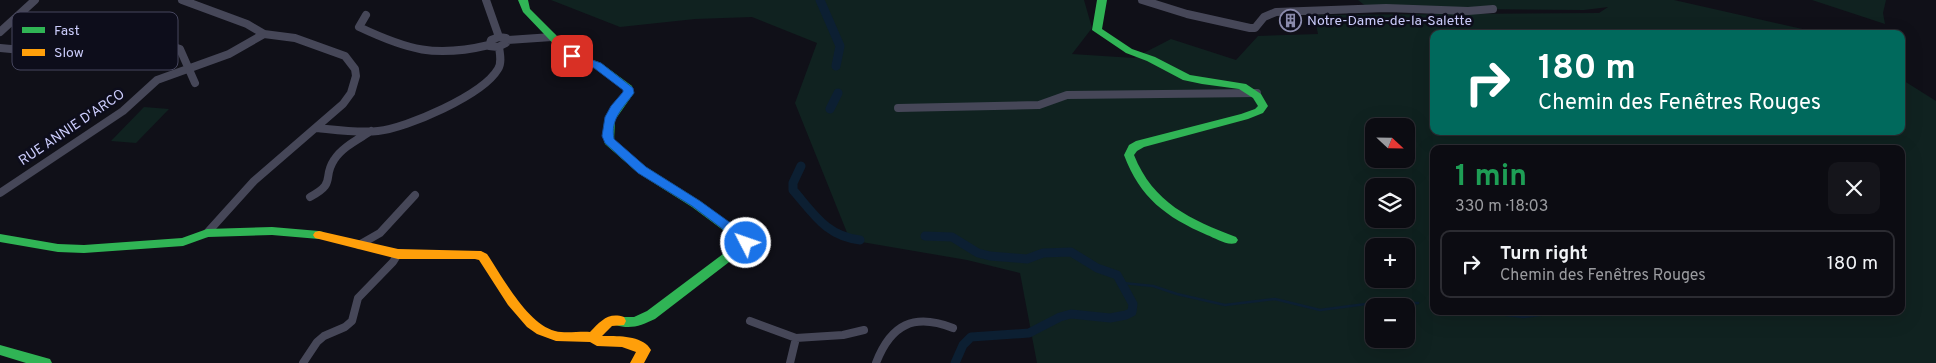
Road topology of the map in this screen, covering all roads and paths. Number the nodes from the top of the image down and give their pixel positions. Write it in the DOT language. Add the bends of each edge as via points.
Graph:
graph roads {
  1 [pos="35,0"];
  2 [pos="182,0"];
  3 [pos="486,0"];
  4 [pos="523,0"];
  5 [pos="1102,0"];
  6 [pos="1142,0"];
  7 [pos="1493,10"];
  8 [pos="22,12"];
  9 [pos="366,15"];
  10 [pos="12,21"];
  11 [pos="0,32"];
  12 [pos="264,34"];
  13 [pos="499,37"];
  14 [pos="552,37"];
  15 [pos="507,40"];
  16 [pos="489,45"];
  17 [pos="499,47"];
  18 [pos="0,48"];
  19 [pos="178,48"];
  20 [pos="12,49"];
  21 [pos="189,68"];
  22 [pos="195,83"];
  23 [pos="1256,93"];
  24 [pos="898,108"];
  25 [pos="317,128"];
  26 [pos="371,131"];
  27 [pos="0,193"];
  28 [pos="415,195"];
  29 [pos="310,197"];
  30 [pos="207,233"];
  31 [pos="0,238"];
  32 [pos="1232,240"];
  33 [pos="359,245"];
  34 [pos="398,254"];
  35 [pos="750,320"];
  36 [pos="953,328"];
  37 [pos="864,330"];
  38 [pos="593,337"];
  39 [pos="796,338"];
  40 [pos="0,350"];
  41 [pos="45,363"];
  42 [pos="304,363"];
  43 [pos="637,363"];
  44 [pos="790,363"];
  45 [pos="876,363"];
  1 -- 8 [label="street"];
  2 -- 12 [label="street" via="247,24"];
  3 -- 13 [label="street"];
  4 -- 14 [label="street" via="526,10"];
  5 -- 23 [label="street" via="1097,30 1128,50 1177,74 1204,82 1241,85"];
  6 -- 7 [label="street" via="1250,28 1255,28 1264,17 1276,12 1386,8"];
  9 -- 16 [label="street" via="359,27 404,47 443,51"];
  10 -- 11 [label="street"];
  12 -- 21 [label="street, RUE ANNIE D'ARCO" via="239,49"];
  12 -- 25 [label="street" via="295,38 337,52 351,61 356,82 352,93"];
  13 -- 15 [label="street"];
  13 -- 16 [label="street" via="491,40"];
  14 -- 15 [label="street"];
  14 -- 38 [label="street" via="572,56 597,66 628,88 629,93 610,117 609,141 642,170 696,204 746,243 651,315 635,322 609,321"];
  15 -- 17 [label="street"];
  16 -- 17 [label="street"];
  17 -- 26 [label="street" via="499,68 481,86 418,120"];
  18 -- 20 [label="street"];
  19 -- 21 [label="street"];
  21 -- 22 [label="street"];
  21 -- 27 [label="street, RUE ANNIE D'ARCO" via="152,83 123,111"];
  23 -- 24 [label="street" via="1067,95 1039,105"];
  23 -- 32 [label="street" via="1263,106 1259,111 1140,144 1129,155 1142,184 1172,212"];
  25 -- 26 [label="street"];
  25 -- 30 [label="street" via="254,181"];
  26 -- 29 [label="street" via="339,153 332,162 328,184"];
  28 -- 33 [label="street" via="380,233"];
  30 -- 31 [label="street" via="183,242 90,249 58,248"];
  30 -- 33 [label="street" via="298,232 349,240"];
  33 -- 34 [label="street"];
  34 -- 38 [label="street" via="483,257 527,318 542,332"];
  34 -- 42 [label="street" via="358,298 352,322 324,336"];
  35 -- 39 [label="street"];
  36 -- 45 [label="street" via="941,322 918,321 897,330 881,347"];
  37 -- 39 [label="street" via="843,335"];
  38 -- 43 [label="street" via="597,341 642,347 644,350"];
  39 -- 44 [label="street"];
  40 -- 41 [label="street"];
}
